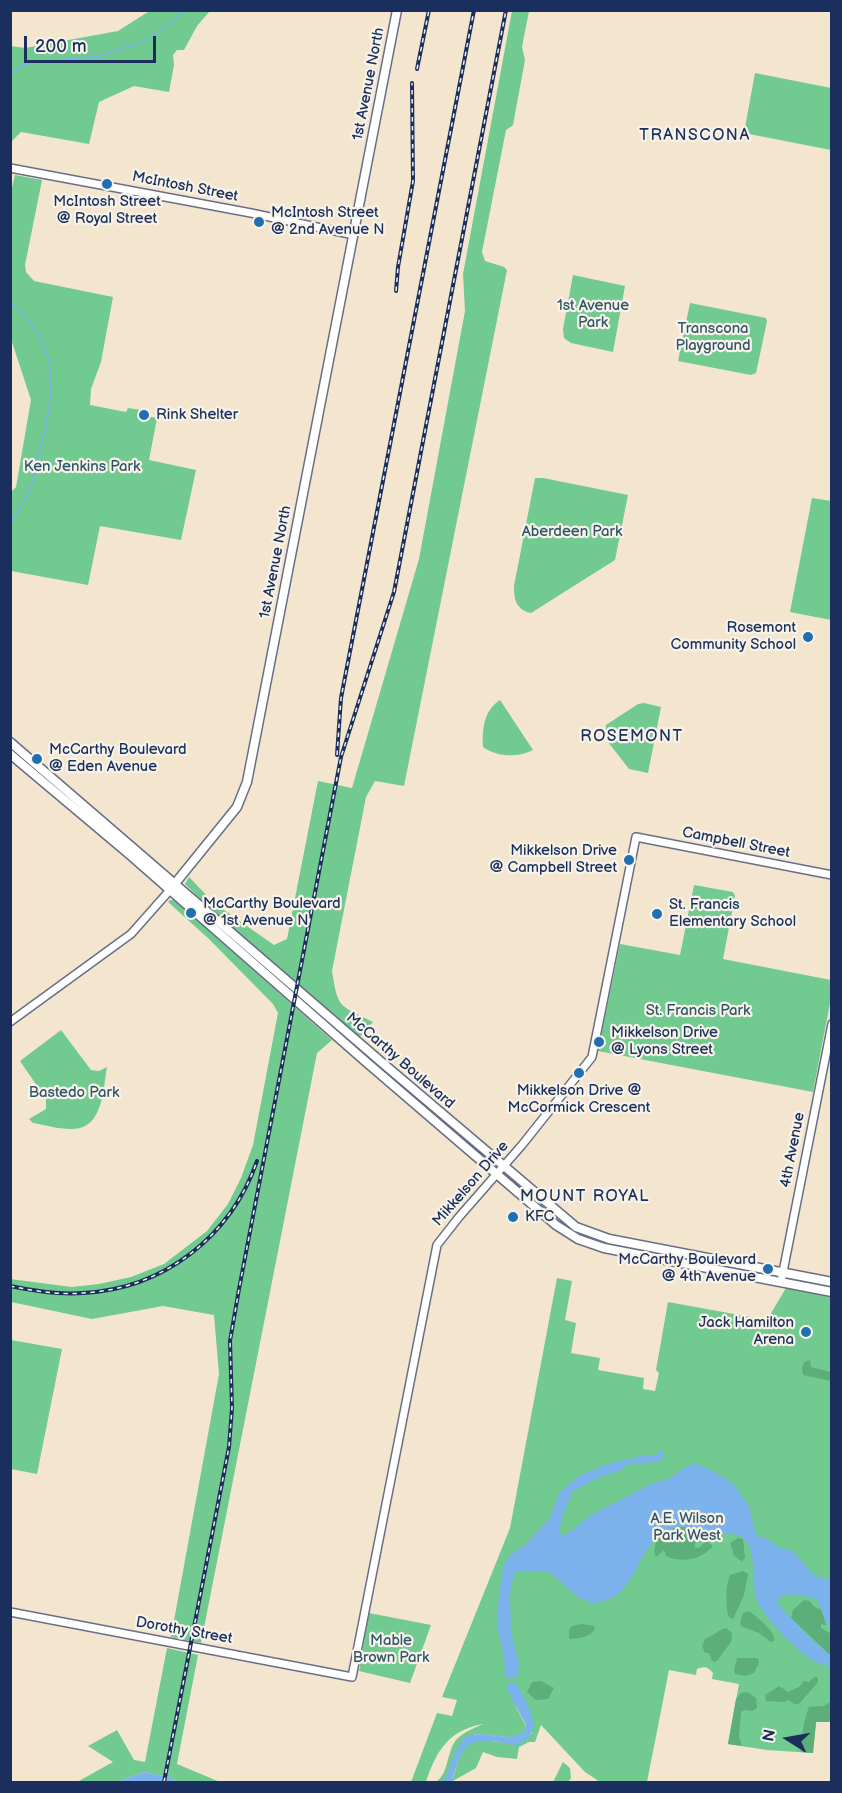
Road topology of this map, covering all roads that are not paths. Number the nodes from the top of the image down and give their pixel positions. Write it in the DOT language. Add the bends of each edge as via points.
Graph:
graph roads {
  1 [pos="397,10"];
  2 [pos="10,168"];
  3 [pos="354,236"];
  4 [pos="10,742"];
  5 [pos="10,754"];
  6 [pos="636,837"];
  7 [pos="831,875"];
  8 [pos="173,887"];
  9 [pos="10,1022"];
  10 [pos="831,1024"];
  11 [pos="500,1170"];
  12 [pos="782,1278"];
  13 [pos="831,1282"];
  14 [pos="831,1292"];
  15 [pos="10,1612"];
  16 [pos="352,1677"];
  1 -- 3 [label="main road, 1st Avenue North"];
  2 -- 3 [label="street, McIntosh Street"];
  3 -- 8 [label="main road, 1st Avenue North" via="247,782 237,807"];
  4 -- 8 [label="main road, McCarthy Boulevard"];
  5 -- 8 [label="main road, McCarthy Boulevard"];
  6 -- 7 [label="street, Campbell Street"];
  6 -- 11 [label="street, Mikkelson Drive" via="592,1057"];
  8 -- 9 [label="street, 1st Avenue North" via="131,934"];
  8 -- 11 [label="main road, McCarthy Boulevard" via="372,1067"];
  10 -- 12 [label="street, 4th Avenue"];
  11 -- 12 [label="main road, McCarthy Boulevard" via="556,1225 578,1239 604,1248"];
  11 -- 16 [label="street, Mikkelson Drive" via="437,1245"];
  12 -- 13 [label="main road, McCarthy Boulevard"];
  12 -- 14 [label="main road, McCarthy Boulevard"];
  15 -- 16 [label="street, Dorothy Street"];
}
